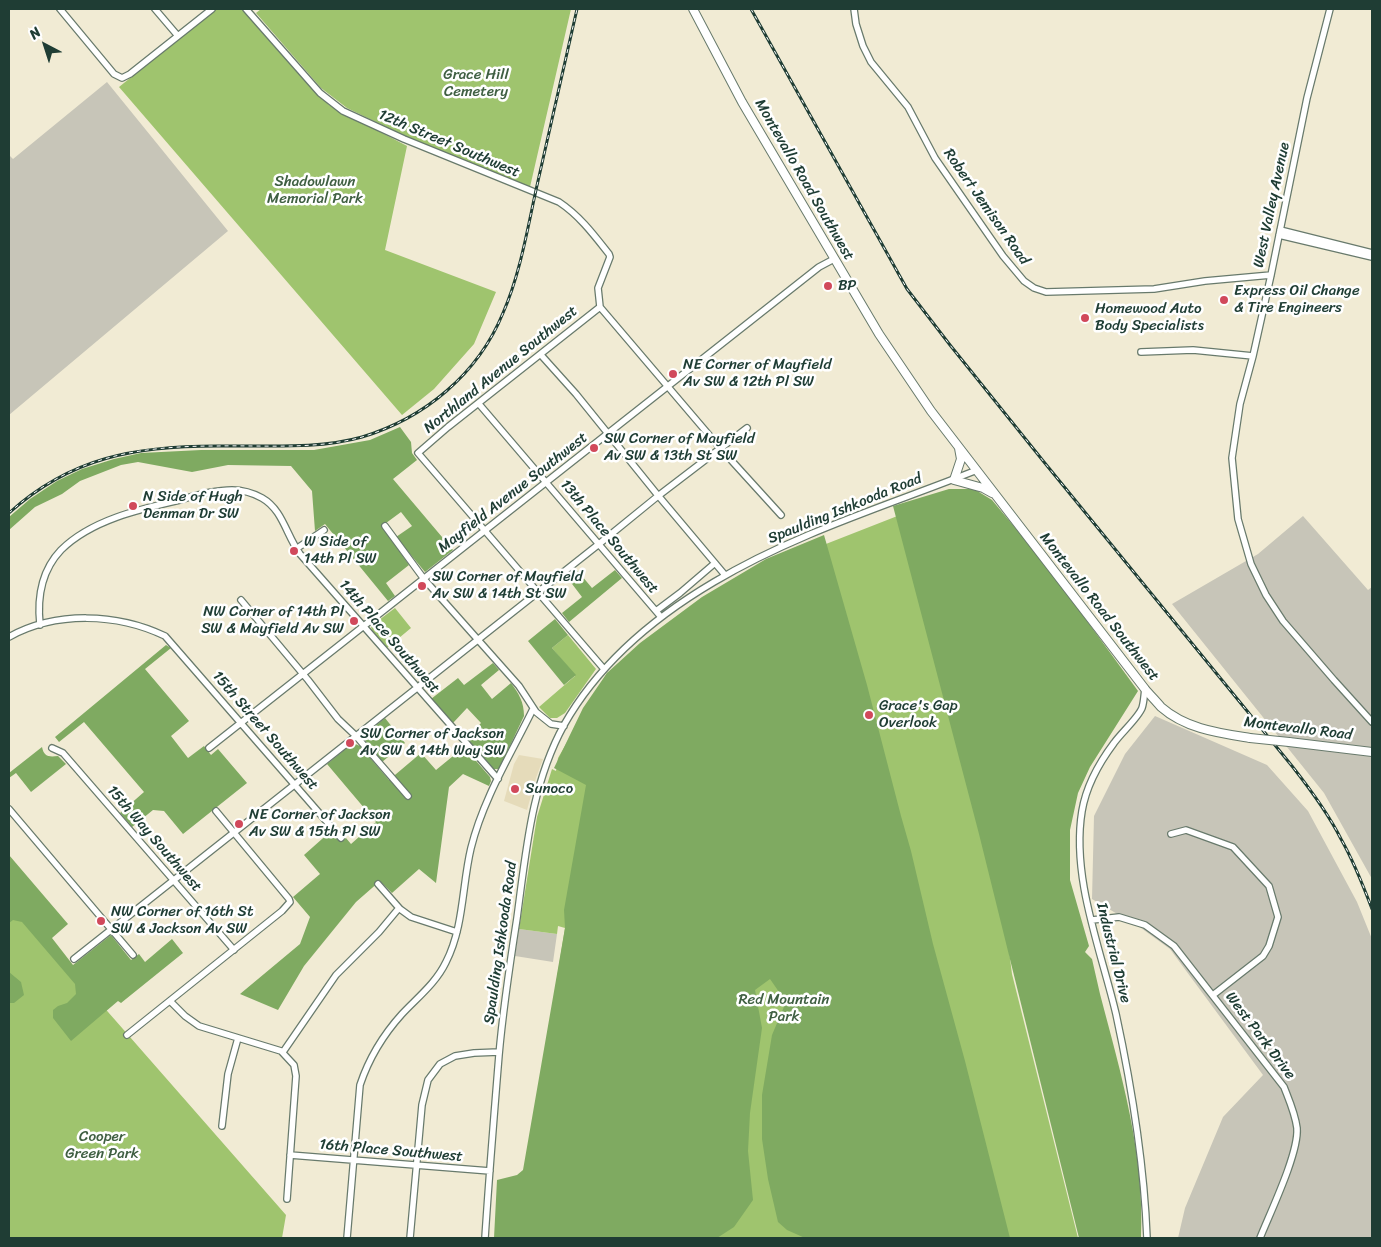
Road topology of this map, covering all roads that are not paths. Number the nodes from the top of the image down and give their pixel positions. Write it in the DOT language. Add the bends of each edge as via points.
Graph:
graph roads {
  1 [pos="60,9"];
  2 [pos="155,9"];
  3 [pos="212,9"];
  4 [pos="246,9"];
  5 [pos="693,9"];
  6 [pos="854,9"];
  7 [pos="1330,9"];
  8 [pos="178,36"];
  9 [pos="1279,233"];
  10 [pos="1359,252"];
  11 [pos="1372,253"];
  12 [pos="1372,257"];
  13 [pos="834,259"];
  14 [pos="1271,274"];
  15 [pos="600,307"];
  16 [pos="1141,352"];
  17 [pos="541,355"];
  18 [pos="1253,356"];
  19 [pos="667,387"];
  20 [pos="479,404"];
  21 [pos="748,428"];
  22 [pos="607,434"];
  23 [pos="958,446"];
  24 [pos="721,449"];
  25 [pos="977,470"];
  26 [pos="954,480"];
  27 [pos="546,482"];
  28 [pos="658,496"];
  29 [pos="996,496"];
  30 [pos="781,515"];
  31 [pos="385,526"];
  32 [pos="324,530"];
  33 [pos="485,531"];
  34 [pos="599,544"];
  35 [pos="296,549"];
  36 [pos="715,563"];
  37 [pos="725,575"];
  38 [pos="424,579"];
  39 [pos="537,592"];
  40 [pos="241,600"];
  41 [pos="656,611"];
  42 [pos="661,617"];
  43 [pos="40,625"];
  44 [pos="363,626"];
  45 [pos="9,637"];
  46 [pos="478,639"];
  47 [pos="604,669"];
  48 [pos="302,674"];
  49 [pos="416,687"];
  50 [pos="1145,689"];
  51 [pos="533,710"];
  52 [pos="1372,722"];
  53 [pos="241,723"];
  54 [pos="564,726"];
  55 [pos="1221,734"];
  56 [pos="356,736"];
  57 [pos="52,748"];
  58 [pos="209,748"];
  59 [pos="1372,750"];
  60 [pos="498,779"];
  61 [pos="294,784"];
  62 [pos="408,796"];
  63 [pos="9,809"];
  64 [pos="216,812"];
  65 [pos="234,832"];
  66 [pos="1171,834"];
  67 [pos="341,838"];
  68 [pos="173,881"];
  69 [pos="378,884"];
  70 [pos="399,908"];
  71 [pos="1092,920"];
  72 [pos="112,929"];
  73 [pos="457,932"];
  74 [pos="234,950"];
  75 [pos="133,955"];
  76 [pos="74,959"];
  77 [pos="1213,995"];
  78 [pos="170,1001"];
  79 [pos="127,1035"];
  80 [pos="238,1038"];
  81 [pos="283,1052"];
  82 [pos="499,1052"];
  83 [pos="222,1126"];
  84 [pos="290,1156"];
  85 [pos="354,1160"];
  86 [pos="417,1166"];
  87 [pos="490,1171"];
  88 [pos="287,1199"];
  89 [pos="347,1238"];
  90 [pos="410,1238"];
  91 [pos="484,1238"];
  92 [pos="1147,1238"];
  93 [pos="1260,1238"];
  1 -- 8 [label="street" via="115,75 122,78"];
  2 -- 8 [label="street"];
  3 -- 8 [label="street"];
  4 -- 15 [label="street, 12th Street Southwest" via="320,93 343,111 559,202 572,211 610,254 598,288"];
  5 -- 13 [label="main road, Montevallo Road Southwest" via="742,102"];
  6 -- 14 [label="street, Robert Jemison Road" via="863,46 871,62 908,107 935,158 1002,256 1034,288 1046,292 1154,289"];
  7 -- 9 [label="street, West Valley Avenue" via="1307,98"];
  9 -- 10 [label="street"];
  9 -- 14 [label="street, West Valley Avenue"];
  10 -- 11 [label="street"];
  10 -- 12 [label="street"];
  13 -- 19 [label="street, Mayfield Avenue Southwest" via="819,267"];
  13 -- 23 [label="main road, Montevallo Road Southwest" via="879,334"];
  14 -- 18 [label="street, West Valley Avenue"];
  15 -- 17 [label="street, Northland Avenue Southwest"];
  15 -- 19 [label="street"];
  16 -- 18 [label="street" via="1194,350"];
  17 -- 20 [label="street, Northland Avenue Southwest"];
  17 -- 22 [label="street"];
  18 -- 52 [label="street, West Valley Avenue" via="1240,404 1232,458 1238,519 1251,564 1283,620"];
  19 -- 22 [label="street, Mayfield Avenue Southwest"];
  19 -- 24 [label="street"];
  20 -- 27 [label="street, 13th Place Southwest"];
  20 -- 33 [label="street, Northland Avenue Southwest" via="418,453"];
  21 -- 24 [label="street"];
  22 -- 27 [label="street, Mayfield Avenue Southwest"];
  22 -- 28 [label="street"];
  23 -- 25 [label="main road"];
  23 -- 26 [label="main road" via="961,459"];
  24 -- 28 [label="street"];
  24 -- 30 [label="street"];
  25 -- 26 [label="street, Spaulding Ishkooda Road"];
  25 -- 29 [label="main road, Montevallo Road Southwest"];
  26 -- 29 [label="main road" via="983,488"];
  26 -- 37 [label="street, Spaulding Ishkooda Road" via="865,512"];
  27 -- 33 [label="street, Mayfield Avenue Southwest"];
  27 -- 34 [label="street, 13th Place Southwest"];
  28 -- 34 [label="street"];
  28 -- 36 [label="street"];
  29 -- 50 [label="main road, Montevallo Road Southwest"];
  31 -- 38 [label="street"];
  32 -- 35 [label="street"];
  33 -- 38 [label="street, Mayfield Avenue Southwest"];
  33 -- 39 [label="street"];
  34 -- 39 [label="street"];
  34 -- 41 [label="street, 13th Place Southwest"];
  35 -- 43 [label="street, 14th Place Southwest" via="272,506 251,494 225,491 150,507 100,525 69,543 44,577 39,596"];
  35 -- 44 [label="street, 14th Place Southwest"];
  36 -- 37 [label="street"];
  36 -- 41 [label="street"];
  37 -- 42 [label="street, Spaulding Ishkooda Road"];
  38 -- 44 [label="street, Mayfield Avenue Southwest"];
  38 -- 46 [label="street"];
  39 -- 46 [label="street"];
  39 -- 47 [label="street"];
  40 -- 48 [label="street"];
  41 -- 42 [label="street, 13th Place Southwest"];
  42 -- 47 [label="street, Spaulding Ishkooda Road"];
  43 -- 45 [label="street"];
  43 -- 53 [label="street, 15th Street Southwest" via="80,618 104,619 151,630 170,639"];
  44 -- 48 [label="street, Mayfield Avenue Southwest"];
  44 -- 49 [label="street, 14th Place Southwest"];
  46 -- 49 [label="street"];
  46 -- 51 [label="street" via="518,686"];
  47 -- 54 [label="street, Spaulding Ishkooda Road"];
  48 -- 53 [label="street, Mayfield Avenue Southwest"];
  48 -- 56 [label="street" via="338,720"];
  49 -- 56 [label="street"];
  49 -- 60 [label="street, 14th Place Southwest"];
  50 -- 55 [label="main road, Montevallo Road Southwest" via="1162,707 1187,723"];
  50 -- 71 [label="street, Industrial Drive" via="1142,709 1097,768 1082,811 1080,866"];
  51 -- 54 [label="street" via="551,724"];
  51 -- 60 [label="street"];
  53 -- 58 [label="street, Mayfield Avenue Southwest"];
  53 -- 61 [label="street, 15th Street Southwest"];
  54 -- 82 [label="street, Spaulding Ishkooda Road" via="534,801"];
  55 -- 59 [label="main road, Montevallo Road, bridge"];
  56 -- 61 [label="street"];
  56 -- 62 [label="street"];
  57 -- 68 [label="street, 15th Way Southwest" via="63,753"];
  60 -- 73 [label="street" via="472,847"];
  61 -- 65 [label="street"];
  61 -- 67 [label="street, 15th Street Southwest"];
  63 -- 72 [label="street"];
  64 -- 65 [label="street"];
  65 -- 68 [label="street"];
  65 -- 74 [label="street" via="290,902"];
  66 -- 77 [label="street" via="1186,830 1233,847 1269,886 1278,917 1263,956"];
  68 -- 72 [label="street"];
  68 -- 74 [label="street, 15th Way Southwest"];
  69 -- 70 [label="street"];
  70 -- 73 [label="street" via="420,921"];
  70 -- 81 [label="street" via="336,975"];
  71 -- 77 [label="street, West Park Drive" via="1119,916 1145,926 1174,946"];
  71 -- 92 [label="street, Industrial Drive" via="1133,1096 1142,1158"];
  72 -- 75 [label="street"];
  72 -- 76 [label="street"];
  73 -- 85 [label="street" via="439,975 394,1023 368,1062 360,1084"];
  74 -- 78 [label="street"];
  77 -- 93 [label="street, West Park Drive" via="1284,1087 1297,1129 1290,1162"];
  78 -- 79 [label="street"];
  78 -- 80 [label="street" via="199,1026"];
  80 -- 81 [label="street"];
  80 -- 83 [label="street" via="228,1074"];
  81 -- 84 [label="street" via="294,1065 296,1076"];
  82 -- 86 [label="street" via="455,1056 433,1072 424,1094"];
  82 -- 87 [label="street, Spaulding Ishkooda Road"];
  84 -- 85 [label="street, 16th Place Southwest"];
  84 -- 88 [label="street"];
  85 -- 86 [label="street, 16th Place Southwest"];
  85 -- 89 [label="street"];
  86 -- 87 [label="street, 16th Place Southwest"];
  86 -- 90 [label="street"];
  87 -- 91 [label="street, Spaulding Ishkooda Road"];
}
